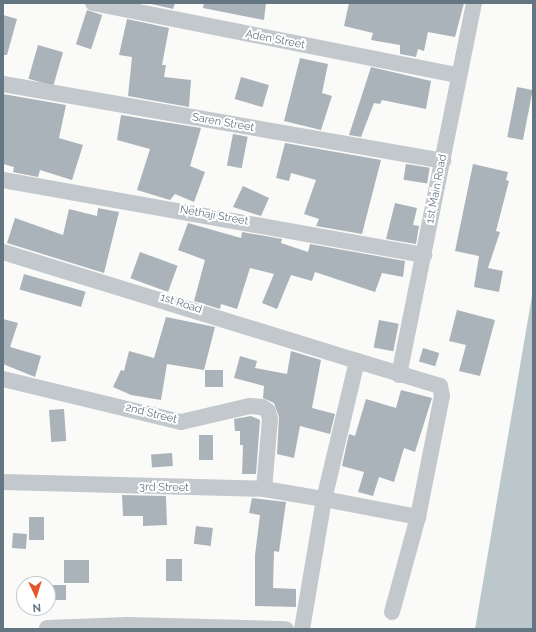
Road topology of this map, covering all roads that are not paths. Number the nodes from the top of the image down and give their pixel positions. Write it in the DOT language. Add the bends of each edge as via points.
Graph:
graph roads {
  1 [pos="93,3"];
  2 [pos="474,3"];
  3 [pos="458,75"];
  4 [pos="3,84"];
  5 [pos="443,161"];
  6 [pos="3,180"];
  7 [pos="3,252"];
  8 [pos="424,255"];
  9 [pos="357,361"];
  10 [pos="399,375"];
  11 [pos="3,379"];
  12 [pos="3,482"];
  13 [pos="264,489"];
  14 [pos="324,499"];
  15 [pos="418,517"];
  16 [pos="392,612"];
  17 [pos="47,628"];
  18 [pos="286,629"];
  19 [pos="302,629"];
  1 -- 3 [label="street, Aden Street"];
  2 -- 3 [label="street, 1st Main Road"];
  3 -- 5 [label="street, 1st Main Road"];
  4 -- 5 [label="street, Saren Street"];
  5 -- 8 [label="street, 1st Main Road"];
  6 -- 8 [label="street, Nethaji Street"];
  7 -- 9 [label="street, 1st Road"];
  8 -- 10 [label="street, 1st Main Road"];
  9 -- 10 [label="street, 1st Road"];
  9 -- 14 [label="street"];
  10 -- 15 [label="street, 1st Road" via="440,386 442,391"];
  11 -- 13 [label="street, 2nd Street" via="181,422 250,406 262,407 268,411 270,419"];
  12 -- 13 [label="street, 3rd Street"];
  13 -- 14 [label="street, 3rd Street"];
  14 -- 15 [label="street, 3rd Street"];
  14 -- 19 [label="street"];
  15 -- 16 [label="street"];
  17 -- 18 [label="street" via="128,625"];
}
